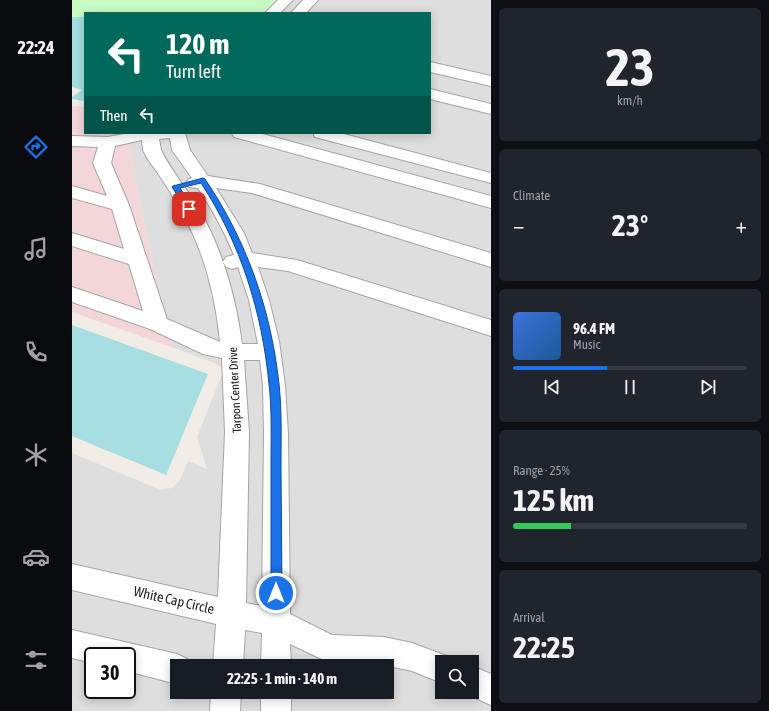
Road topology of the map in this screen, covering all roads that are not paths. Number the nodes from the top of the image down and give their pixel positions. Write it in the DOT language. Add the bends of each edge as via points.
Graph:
graph roads {
  1 [pos="286,0"];
  2 [pos="311,0"];
  3 [pos="273,12"];
  4 [pos="299,12"];
  5 [pos="431,67"];
  6 [pos="491,81"];
  7 [pos="431,94"];
  8 [pos="491,109"];
  9 [pos="145,134"];
  10 [pos="150,134"];
  11 [pos="177,134"];
  12 [pos="244,134"];
  13 [pos="324,134"];
  14 [pos="72,141"];
  15 [pos="108,142"];
  16 [pos="491,178"];
  17 [pos="203,181"];
  18 [pos="176,187"];
  19 [pos="72,192"];
  20 [pos="491,202"];
  21 [pos="120,205"];
  22 [pos="72,239"];
  23 [pos="245,259"];
  24 [pos="137,260"];
  25 [pos="491,260"];
  26 [pos="215,266"];
  27 [pos="72,294"];
  28 [pos="158,324"];
  29 [pos="491,328"];
  30 [pos="233,352"];
  31 [pos="269,352"];
  32 [pos="72,576"];
  33 [pos="232,614"];
  34 [pos="276,622"];
  35 [pos="72,644"];
  36 [pos="85,647"];
  37 [pos="136,659"];
  38 [pos="229,659"];
  39 [pos="275,659"];
  40 [pos="435,665"];
  41 [pos="170,667"];
  42 [pos="479,684"];
  43 [pos="491,690"];
  44 [pos="226,699"];
  45 [pos="225,711"];
  1 -- 3 [label="street"];
  2 -- 4 [label="street"];
  5 -- 6 [label="street"];
  7 -- 8 [label="street"];
  9 -- 15 [label="street"];
  10 -- 18 [label="street, Tarpon Center Drive" via="152,150"];
  11 -- 17 [label="street" via="181,150"];
  12 -- 20 [label="street"];
  13 -- 16 [label="street"];
  14 -- 15 [label="street"];
  15 -- 21 [label="street" via="102,163"];
  17 -- 18 [label="street"];
  17 -- 23 [label="street" via="234,233"];
  17 -- 25 [label="street" via="254,188"];
  18 -- 26 [label="street, Tarpon Center Drive" via="204,237"];
  19 -- 21 [label="street"];
  21 -- 24 [label="street"];
  22 -- 24 [label="street"];
  23 -- 26 [label="street"];
  23 -- 29 [label="street" via="290,265"];
  23 -- 31 [label="street" via="259,300"];
  24 -- 28 [label="street"];
  26 -- 30 [label="street, Tarpon Center Drive" via="226,307"];
  27 -- 28 [label="street"];
  28 -- 30 [label="street" via="211,348"];
  30 -- 31 [label="street"];
  30 -- 33 [label="street, Tarpon Center Drive" via="237,392 237,442"];
  31 -- 34 [label="street" via="274,385 276,434"];
  32 -- 33 [label="street, White Cap Circle"];
  33 -- 34 [label="street, White Cap Circle"];
  33 -- 38 [label="street, Tarpon Center Drive"];
  34 -- 39 [label="street"];
  34 -- 40 [label="street, White Cap Circle" via="330,649 384,651"];
  35 -- 36 [label="street"];
  37 -- 41 [label="street"];
  42 -- 43 [label="street"];
  44 -- 45 [label="street"];
}
